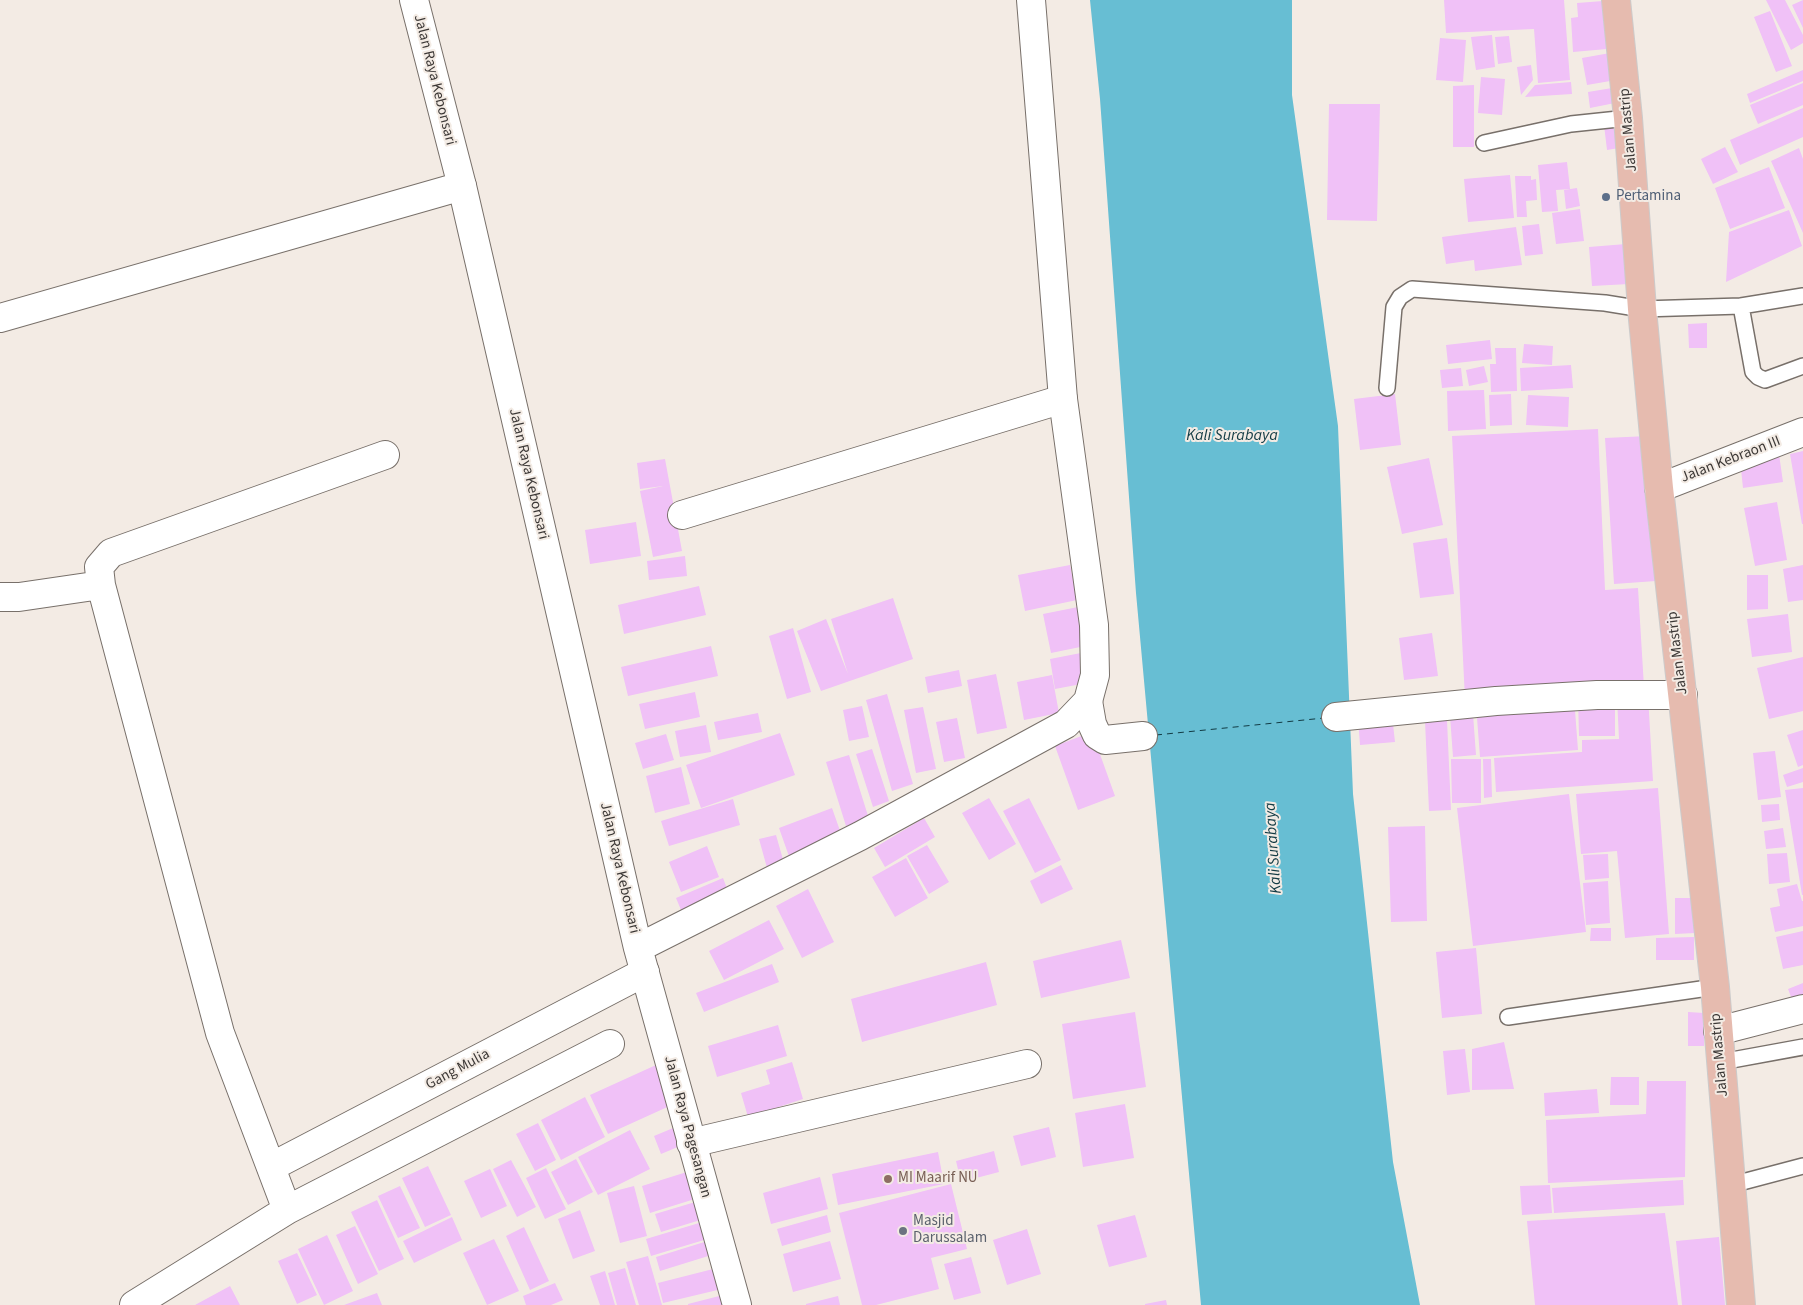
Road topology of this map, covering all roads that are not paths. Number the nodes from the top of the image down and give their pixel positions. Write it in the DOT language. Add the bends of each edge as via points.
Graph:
graph roads {
  1 [pos="414,0"];
  2 [pos="1031,0"];
  3 [pos="1616,0"];
  4 [pos="1628,118"];
  5 [pos="1484,143"];
  6 [pos="462,186"];
  7 [pos="1803,296"];
  8 [pos="1741,306"];
  9 [pos="1642,309"];
  10 [pos="0,318"];
  11 [pos="1803,366"];
  12 [pos="1387,388"];
  13 [pos="1063,399"];
  14 [pos="1803,432"];
  15 [pos="385,455"];
  16 [pos="1659,488"];
  17 [pos="682,515"];
  18 [pos="101,585"];
  19 [pos="0,597"];
  20 [pos="1683,695"];
  21 [pos="1088,701"];
  22 [pos="1336,717"];
  23 [pos="1143,736"];
  24 [pos="641,960"];
  25 [pos="1715,987"];
  26 [pos="1803,1009"];
  27 [pos="1508,1017"];
  28 [pos="1718,1031"];
  29 [pos="610,1044"];
  30 [pos="1803,1046"];
  31 [pos="1721,1062"];
  32 [pos="1027,1064"];
  33 [pos="691,1143"];
  34 [pos="1803,1166"];
  35 [pos="271,1168"];
  36 [pos="1731,1185"];
  37 [pos="287,1210"];
  38 [pos="134,1305"];
  39 [pos="736,1305"];
  40 [pos="1741,1305"];
  1 -- 6 [label="street, Jalan Raya Kebonsari"];
  2 -- 13 [label="street"];
  3 -- 4 [label="main road, Jalan Mastrip"];
  4 -- 5 [label="lane" via="1570,124"];
  4 -- 9 [label="main road, Jalan Mastrip"];
  6 -- 10 [label="street"];
  6 -- 24 [label="street, Jalan Raya Kebonsari"];
  7 -- 8 [label="lane"];
  8 -- 9 [label="lane"];
  8 -- 11 [label="lane" via="1753,372 1758,377 1766,380"];
  9 -- 12 [label="lane" via="1605,303 1412,289 1400,297 1394,307"];
  9 -- 16 [label="main road, Jalan Mastrip"];
  13 -- 17 [label="street"];
  13 -- 21 [label="street" via="1094,624 1095,675"];
  14 -- 16 [label="street, Jalan Kebraon III"];
  15 -- 18 [label="street" via="111,553 99,567"];
  16 -- 20 [label="main road, Jalan Mastrip"];
  18 -- 19 [label="street"];
  18 -- 35 [label="street" via="220,1033"];
  20 -- 22 [label="street" via="1587,695"];
  20 -- 25 [label="main road, Jalan Mastrip"];
  21 -- 23 [label="street" via="1092,724 1105,740"];
  21 -- 24 [label="street, Gang Mulia" via="1066,724"];
  24 -- 33 [label="street, Jalan Raya Pagesangan"];
  24 -- 35 [label="street, Gang Mulia"];
  25 -- 27 [label="lane"];
  25 -- 28 [label="main road, Jalan Mastrip"];
  26 -- 28 [label="street"];
  28 -- 31 [label="main road, Jalan Mastrip"];
  29 -- 37 [label="street"];
  30 -- 31 [label="lane"];
  31 -- 36 [label="main road, Jalan Mastrip"];
  32 -- 33 [label="street"];
  33 -- 39 [label="street, Jalan Raya Pagesangan"];
  34 -- 36 [label="lane"];
  35 -- 37 [label="street"];
  36 -- 40 [label="main road, Jalan Mastrip"];
  37 -- 38 [label="street"];
}
